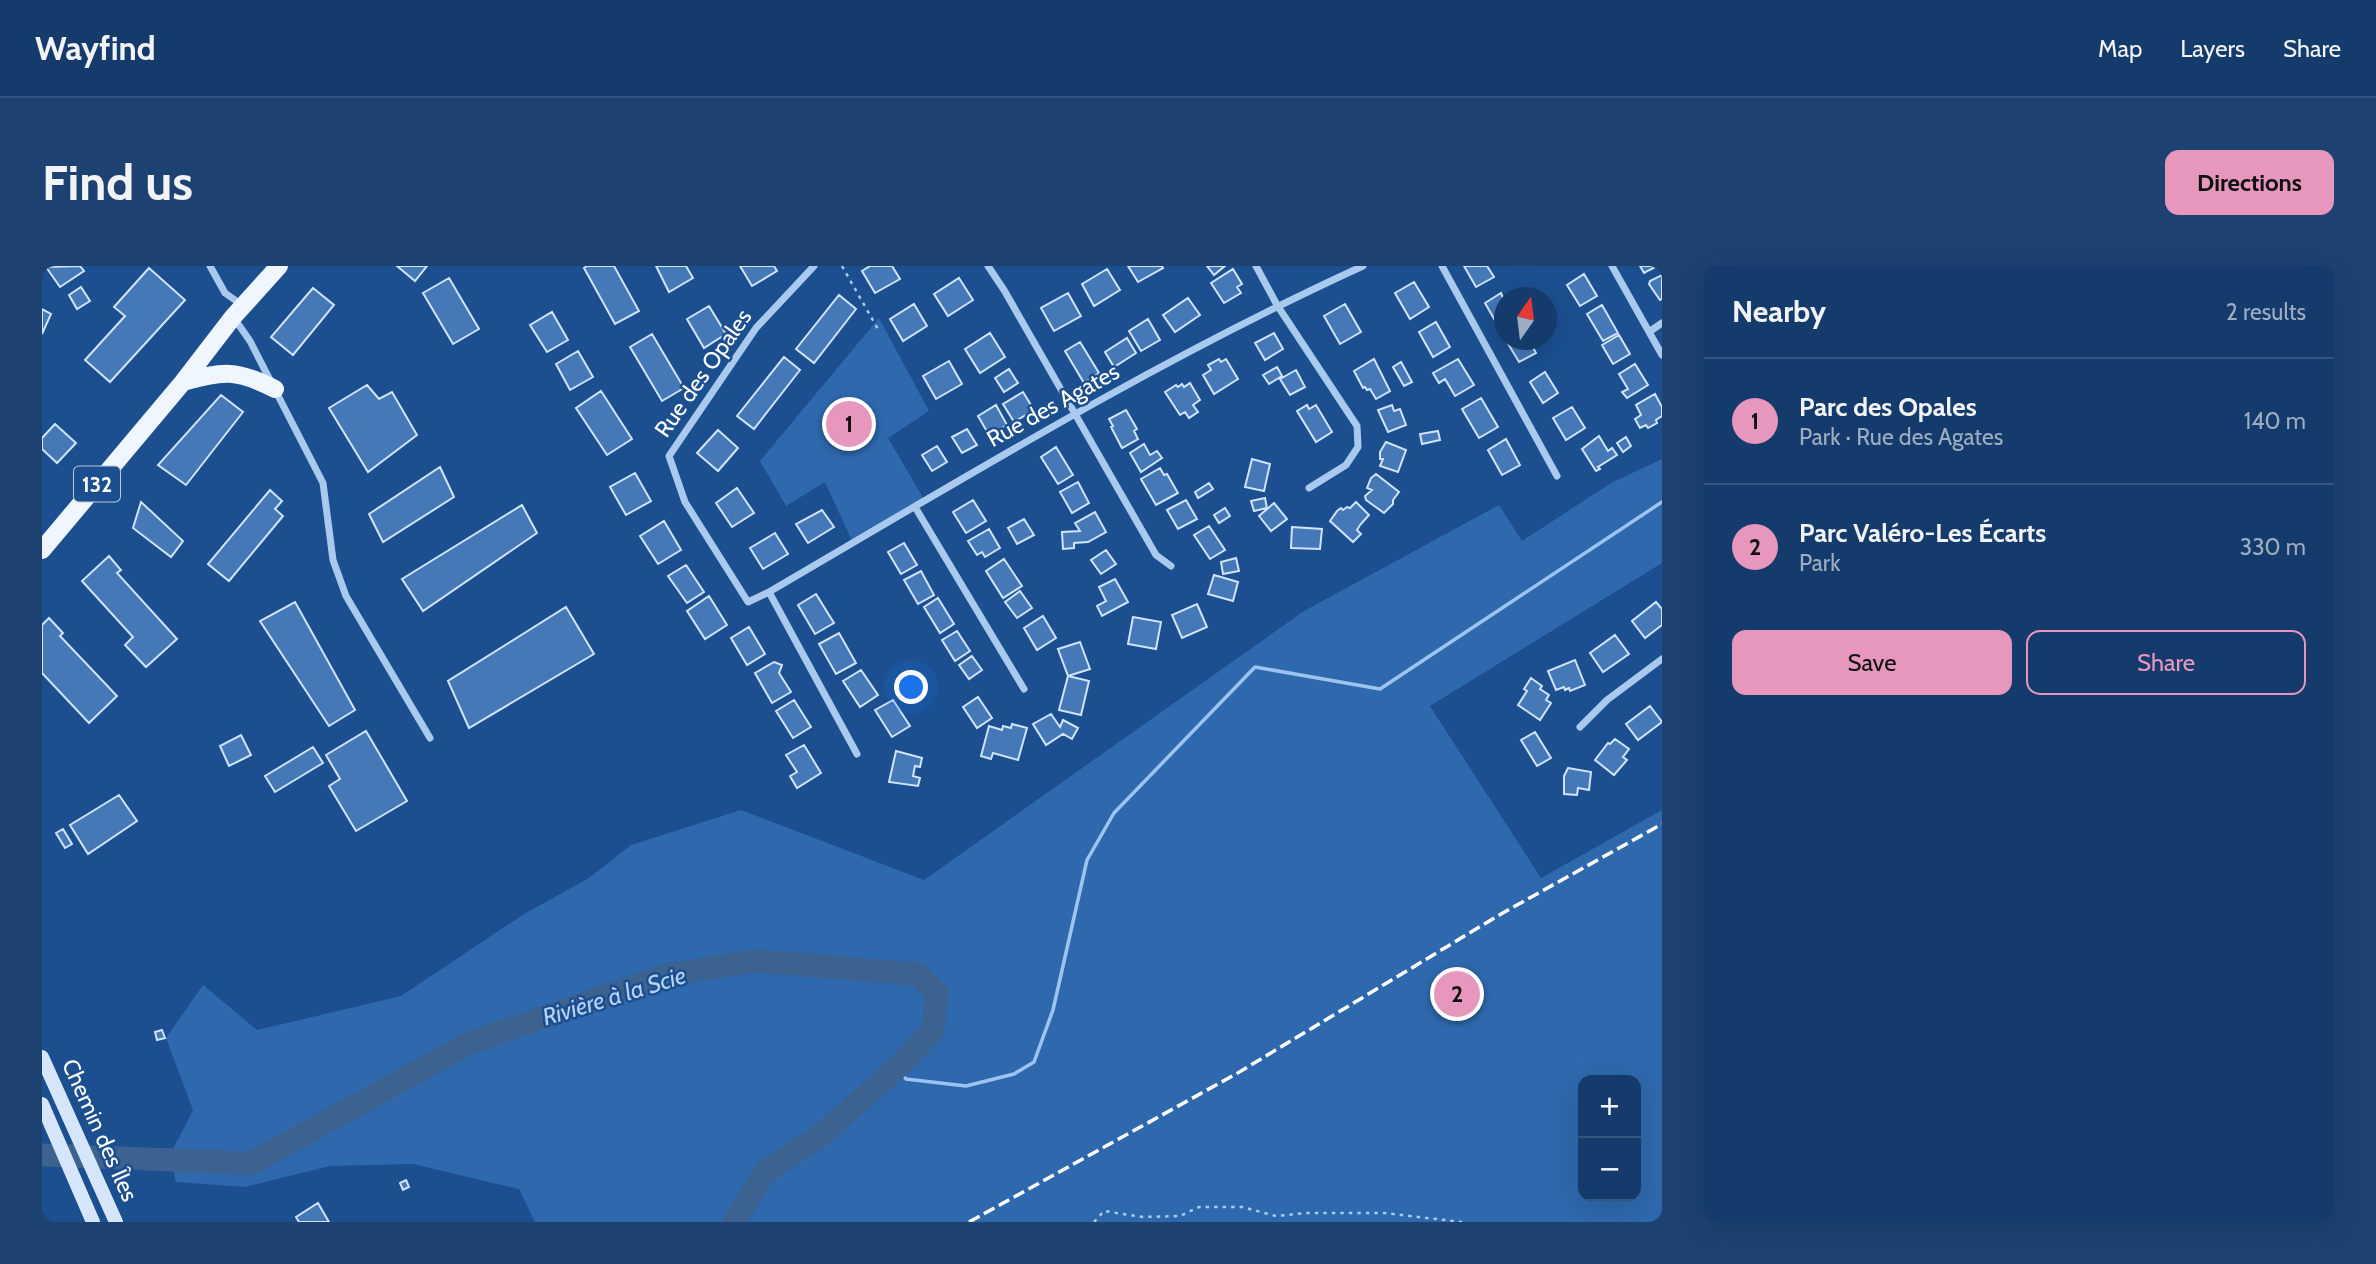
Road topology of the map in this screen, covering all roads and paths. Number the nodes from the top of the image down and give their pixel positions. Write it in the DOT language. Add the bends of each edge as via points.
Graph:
graph roads {
  1 [pos="210,266"];
  2 [pos="279,266"];
  3 [pos="814,266"];
  4 [pos="842,266"];
  5 [pos="988,266"];
  6 [pos="1256,266"];
  7 [pos="1363,266"];
  8 [pos="1442,266"];
  9 [pos="1612,266"];
  10 [pos="1277,305"];
  11 [pos="238,311"];
  12 [pos="1662,324"];
  13 [pos="879,331"];
  14 [pos="1649,331"];
  15 [pos="1662,355"];
  16 [pos="183,382"];
  17 [pos="275,389"];
  18 [pos="1074,413"];
  19 [pos="1557,476"];
  20 [pos="1309,488"];
  21 [pos="915,507"];
  22 [pos="42,550"];
  23 [pos="1171,566"];
  24 [pos="769,592"];
  25 [pos="1662,659"];
  26 [pos="1024,689"];
  27 [pos="1580,727"];
  28 [pos="430,738"];
  29 [pos="857,754"];
  30 [pos="42,1057"];
  31 [pos="42,1104"];
  32 [pos="93,1222"];
  33 [pos="116,1222"];
  34 [pos="1094,1222"];
  35 [pos="1462,1222"];
  1 -- 11 [label="street"];
  2 -- 11 [label="main road, 132"];
  3 -- 24 [label="street, Rue des Opales" via="756,328 669,456 685,502 748,602"];
  4 -- 13 [label="path"];
  5 -- 18 [label="street"];
  6 -- 10 [label="street"];
  7 -- 10 [label="street, Rue des Agates"];
  8 -- 19 [label="street"];
  9 -- 14 [label="street"];
  10 -- 18 [label="street, Rue des Agates"];
  10 -- 20 [label="street" via="1357,426 1359,447 1346,465"];
  11 -- 16 [label="main road, 132"];
  11 -- 17 [label="street"];
  12 -- 14 [label="street"];
  14 -- 15 [label="street"];
  16 -- 17 [label="main road" via="235,373"];
  16 -- 22 [label="main road, 132"];
  17 -- 28 [label="street" via="323,483 333,560 346,596"];
  18 -- 21 [label="street, Rue des Agates"];
  18 -- 23 [label="street" via="1156,555"];
  21 -- 24 [label="street, Rue des Agates"];
  21 -- 26 [label="street"];
  24 -- 29 [label="street"];
  25 -- 27 [label="street"];
  30 -- 33 [label="main road, Chemin des Îles"];
  31 -- 32 [label="main road, Chemin des Îles"];
  34 -- 35 [label="path" via="1104,1211 1180,1216 1199,1207 1242,1207 1276,1216 1384,1213"];
}
